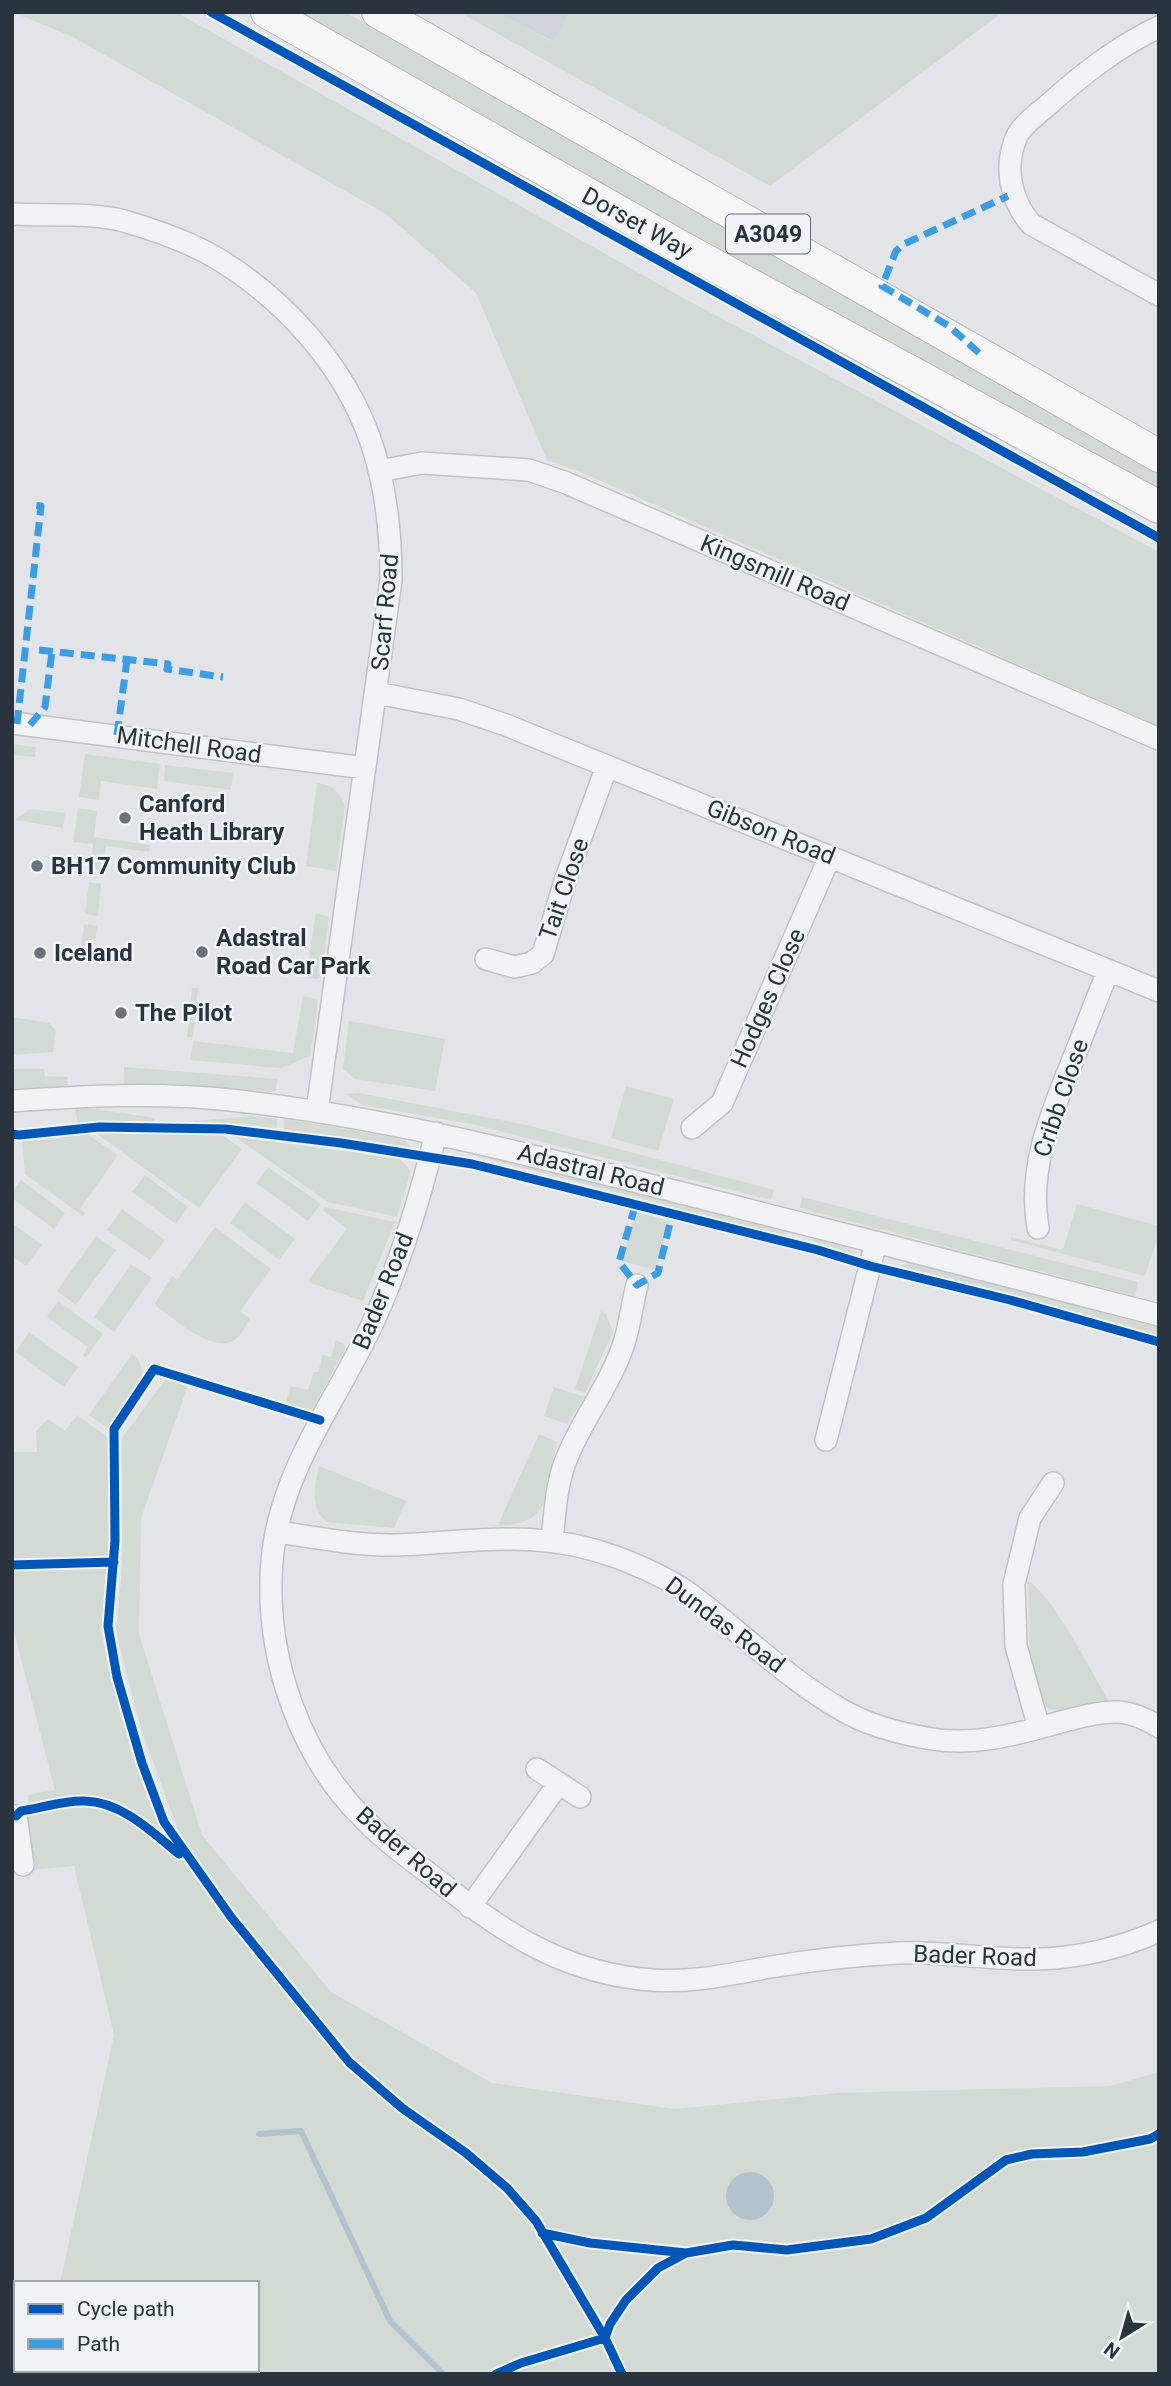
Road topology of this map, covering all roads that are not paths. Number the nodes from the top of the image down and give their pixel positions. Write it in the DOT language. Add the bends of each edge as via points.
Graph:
graph roads {
  1 [pos="267,12"];
  2 [pos="377,12"];
  3 [pos="1159,27"];
  4 [pos="12,214"];
  5 [pos="1159,295"];
  6 [pos="1159,456"];
  7 [pos="379,471"];
  8 [pos="1159,508"];
  9 [pos="377,693"];
  10 [pos="12,723"];
  11 [pos="1159,739"];
  12 [pos="607,766"];
  13 [pos="365,768"];
  14 [pos="830,856"];
  15 [pos="486,959"];
  16 [pos="1108,971"];
  17 [pos="1159,991"];
  18 [pos="12,1101"];
  19 [pos="317,1111"];
  20 [pos="692,1128"];
  21 [pos="436,1133"];
  22 [pos="1038,1228"];
  23 [pos="876,1242"];
  24 [pos="636,1285"];
  25 [pos="1159,1315"];
  26 [pos="826,1440"];
  27 [pos="1053,1483"];
  28 [pos="276,1532"];
  29 [pos="552,1540"];
  30 [pos="1159,1727"];
  31 [pos="1039,1728"];
  32 [pos="537,1769"];
  33 [pos="559,1783"];
  34 [pos="580,1797"];
  35 [pos="16,1816"];
  36 [pos="16,1842"];
  37 [pos="23,1865"];
  38 [pos="470,1907"];
  39 [pos="1159,1931"];
  1 -- 8 [label="highway, Dorset Way / A3049" via="679,246"];
  2 -- 6 [label="highway, A3049"];
  3 -- 5 [label="street" via="1108,56 1035,116 1020,132 1010,166 1014,198 1031,224"];
  4 -- 7 [label="street, Scarf Road" via="121,220 217,258 296,320 325,355 370,438"];
  7 -- 9 [label="street, Scarf Road" via="391,546 391,580"];
  7 -- 11 [label="street, Kingsmill Road" via="422,463 529,470 564,482"];
  9 -- 12 [label="street, Gibson Road" via="459,709"];
  9 -- 13 [label="street, Scarf Road"];
  10 -- 13 [label="street, Mitchell Road"];
  12 -- 14 [label="street, Gibson Road"];
  12 -- 15 [label="street, Tait Close" via="543,954 532,963 514,967"];
  13 -- 19 [label="street, Scarf Road"];
  14 -- 16 [label="street, Gibson Road"];
  14 -- 20 [label="street, Hodges Close" via="722,1103"];
  16 -- 17 [label="street, Gibson Road"];
  16 -- 22 [label="street, Cribb Close" via="1045,1134 1036,1170"];
  18 -- 19 [label="street, Adastral Road" via="143,1096 227,1099"];
  19 -- 21 [label="street, Adastral Road"];
  21 -- 23 [label="street, Adastral Road"];
  21 -- 28 [label="street, Bader Road" via="383,1302 301,1456"];
  23 -- 25 [label="street, Adastral Road"];
  23 -- 26 [label="street"];
  24 -- 29 [label="street" via="625,1342 565,1462"];
  27 -- 31 [label="street" via="1030,1518 1014,1584 1016,1646"];
  28 -- 29 [label="street, Dundas Road" via="393,1545"];
  28 -- 38 [label="street, Bader Road" via="271,1612 276,1645 285,1687 318,1762 357,1813 383,1838"];
  29 -- 31 [label="street, Dundas Road" via="583,1546 659,1575 811,1690 875,1725 935,1739 971,1741"];
  30 -- 31 [label="street, Dundas Road" via="1120,1712"];
  32 -- 33 [label="street"];
  33 -- 34 [label="street"];
  33 -- 38 [label="street"];
  35 -- 36 [label="street"];
  36 -- 37 [label="street"];
  38 -- 39 [label="street, Bader Road" via="578,1967 655,1981 695,1981 901,1953 1037,1959 1088,1953"];
}
